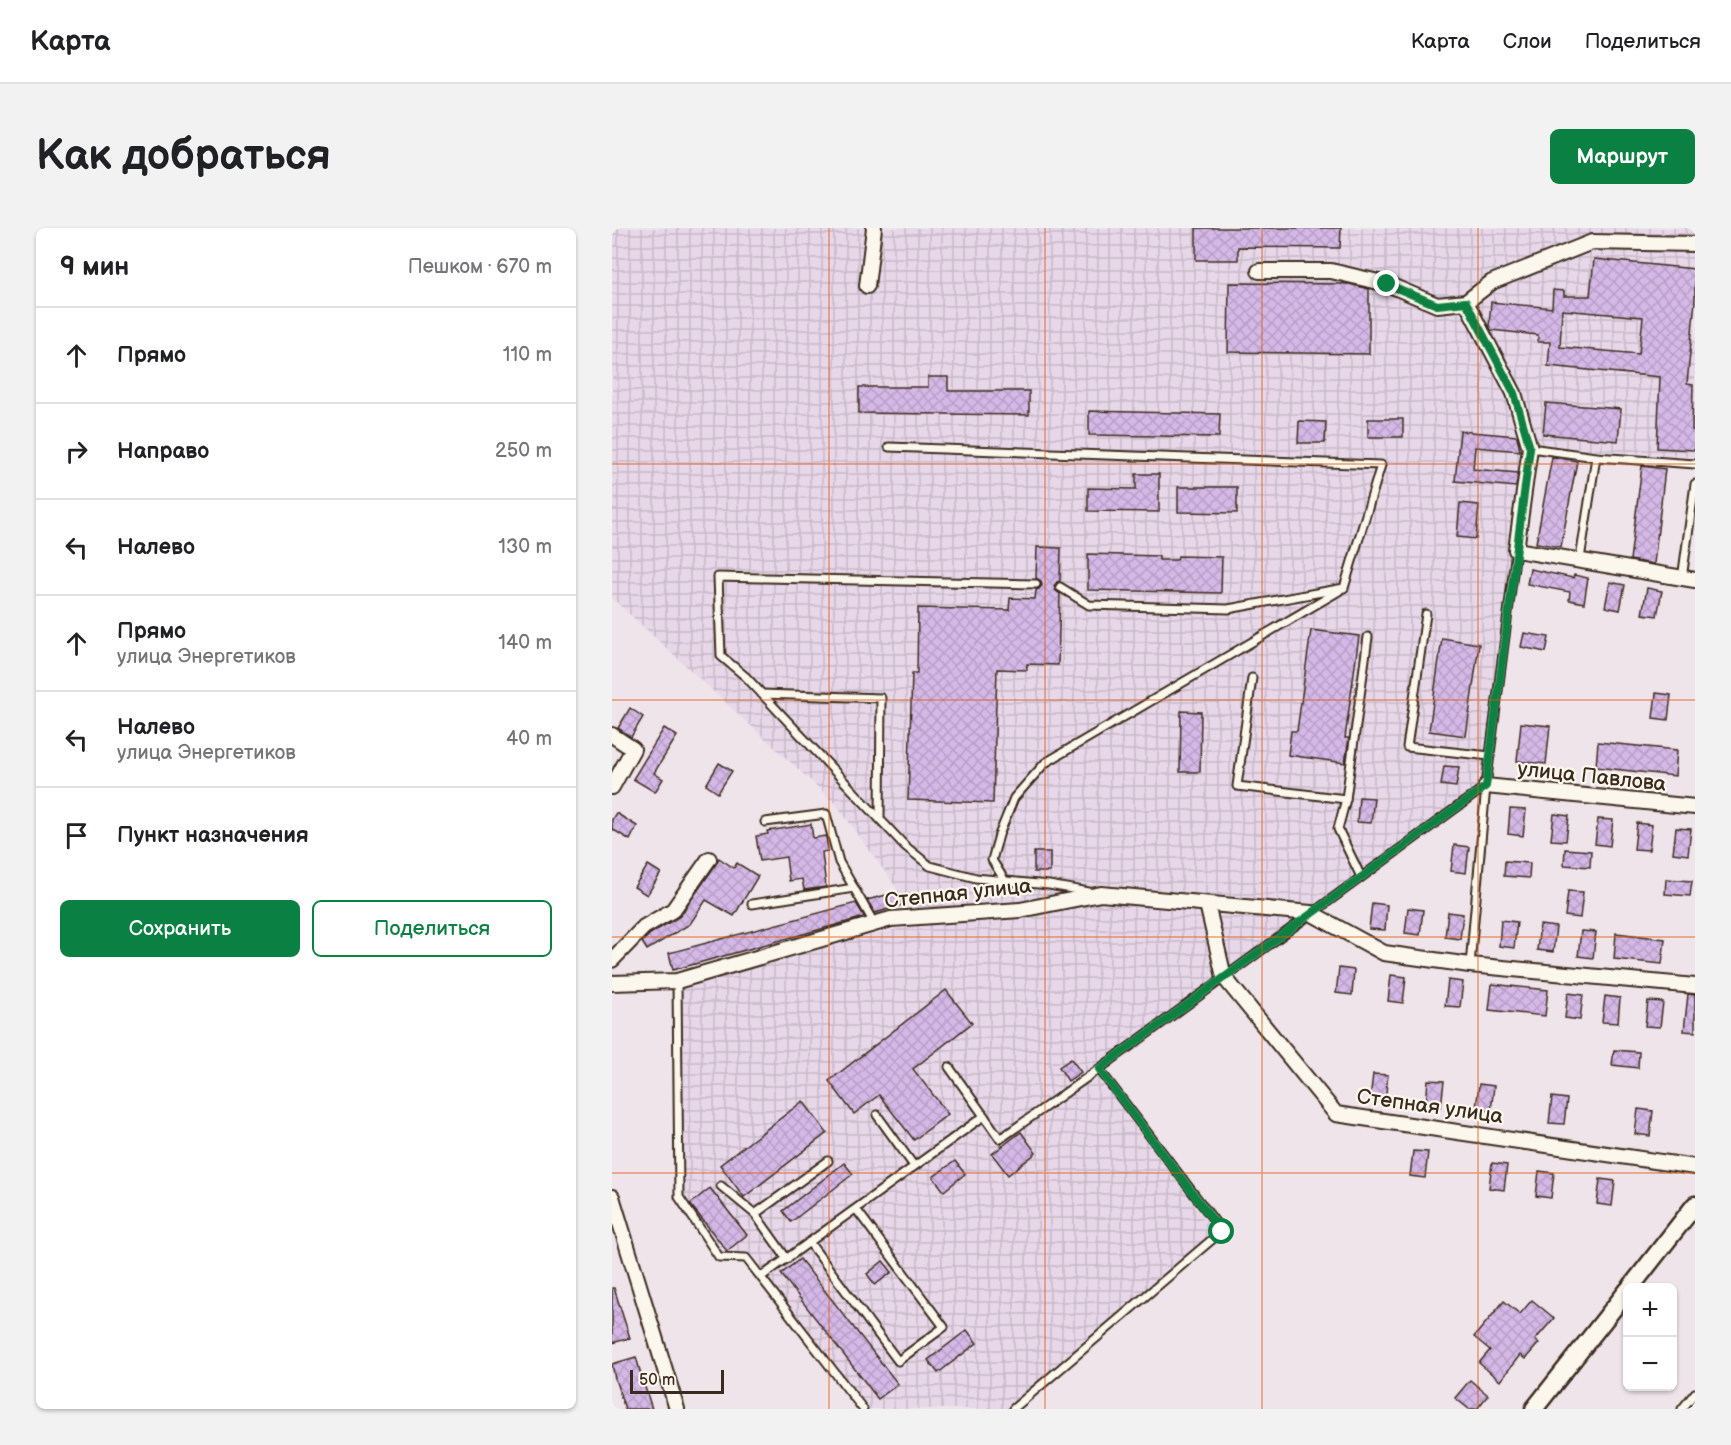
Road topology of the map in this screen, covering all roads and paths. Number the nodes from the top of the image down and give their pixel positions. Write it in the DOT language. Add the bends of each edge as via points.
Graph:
graph roads {
  1 [pos="873,228"];
  2 [pos="1695,244"];
  3 [pos="1259,271"];
  4 [pos="867,286"];
  5 [pos="1466,302"];
  6 [pos="889,447"];
  7 [pos="1530,448"];
  8 [pos="1596,457"];
  9 [pos="1695,464"];
  10 [pos="1695,484"];
  11 [pos="1516,550"];
  12 [pos="1580,559"];
  13 [pos="1688,580"];
  14 [pos="1036,584"];
  15 [pos="1060,587"];
  16 [pos="1344,588"];
  17 [pos="1426,614"];
  18 [pos="1368,637"];
  19 [pos="1252,678"];
  20 [pos="762,694"];
  21 [pos="612,735"];
  22 [pos="1490,756"];
  23 [pos="1486,786"];
  24 [pos="612,787"];
  25 [pos="1346,800"];
  26 [pos="1695,807"];
  27 [pos="880,819"];
  28 [pos="765,822"];
  29 [pos="709,859"];
  30 [pos="1361,877"];
  31 [pos="1005,881"];
  32 [pos="854,888"];
  33 [pos="1101,894"];
  34 [pos="752,904"];
  35 [pos="1208,904"];
  36 [pos="1311,914"];
  37 [pos="874,923"];
  38 [pos="612,960"];
  39 [pos="1470,965"];
  40 [pos="1224,977"];
  41 [pos="677,981"];
  42 [pos="612,983"];
  43 [pos="1695,986"];
  44 [pos="949,1067"];
  45 [pos="1099,1069"];
  46 [pos="877,1115"];
  47 [pos="984,1116"];
  48 [pos="828,1161"];
  49 [pos="914,1166"];
  50 [pos="1695,1167"];
  51 [pos="721,1186"];
  52 [pos="612,1197"];
  53 [pos="1695,1205"];
  54 [pos="855,1209"];
  55 [pos="755,1214"];
  56 [pos="809,1242"];
  57 [pos="787,1258"];
  58 [pos="761,1277"];
  59 [pos="1634,1283"];
  60 [pos="1623,1297"];
  61 [pos="1695,1393"];
  62 [pos="677,1409"];
  63 [pos="863,1409"];
  64 [pos="1013,1409"];
  65 [pos="1534,1409"];
  66 [pos="1682,1409"];
  1 -- 4 [label="street"];
  2 -- 5 [label="street" via="1592,242 1492,282"];
  3 -- 5 [label="street" via="1331,270 1387,284 1437,305"];
  5 -- 7 [label="street" via="1514,393"];
  6 -- 16 [label="lane" via="1381,465"];
  7 -- 8 [label="lane"];
  7 -- 11 [label="street"];
  8 -- 9 [label="lane"];
  8 -- 12 [label="lane"];
  10 -- 13 [label="lane"];
  11 -- 12 [label="street"];
  11 -- 22 [label="lane"];
  12 -- 13 [label="street"];
  14 -- 20 [label="lane" via="718,577 721,656"];
  15 -- 16 [label="lane" via="1089,605 1228,609"];
  16 -- 31 [label="lane" via="1045,762 1014,798 999,835 993,860"];
  17 -- 22 [label="lane" via="1407,747"];
  18 -- 25 [label="lane"];
  19 -- 25 [label="lane" via="1237,786"];
  20 -- 27 [label="lane"];
  20 -- 27 [label="lane" via="881,698"];
  21 -- 24 [label="street" via="633,749"];
  22 -- 23 [label="lane"];
  23 -- 26 [label="street, улица Павлова"];
  23 -- 30 [label="lane"];
  23 -- 39 [label="lane"];
  25 -- 30 [label="lane" via="1338,829"];
  27 -- 31 [label="lane" via="930,866"];
  28 -- 32 [label="lane" via="826,813 839,862"];
  29 -- 38 [label="street" via="672,910 644,927"];
  30 -- 36 [label="lane"];
  31 -- 33 [label="lane"];
  32 -- 34 [label="lane"];
  32 -- 37 [label="lane"];
  33 -- 35 [label="street, Степная улица"];
  33 -- 37 [label="street, Степная улица" via="1020,910"];
  35 -- 36 [label="street, Степная улица"];
  35 -- 40 [label="street, Степная улица"];
  36 -- 39 [label="street, Степная улица" via="1384,953"];
  36 -- 40 [label="lane"];
  37 -- 41 [label="street, Степная улица"];
  39 -- 43 [label="street, Степная улица"];
  40 -- 45 [label="lane"];
  40 -- 50 [label="street, Степная улица" via="1336,1114"];
  41 -- 42 [label="street, Степная улица"];
  41 -- 58 [label="lane" via="679,1197 719,1257 746,1258"];
  44 -- 47 [label="lane"];
  45 -- 47 [label="lane" via="1000,1139"];
  45 -- 64 [label="lane" via="1222,1232"];
  46 -- 49 [label="lane"];
  47 -- 49 [label="lane"];
  48 -- 55 [label="lane"];
  49 -- 54 [label="lane"];
  51 -- 55 [label="lane"];
  52 -- 62 [label="street"];
  53 -- 59 [label="street"];
  54 -- 56 [label="lane"];
  54 -- 56 [label="lane" via="944,1327 898,1361"];
  55 -- 57 [label="lane"];
  56 -- 57 [label="lane"];
  57 -- 58 [label="lane"];
  58 -- 63 [label="lane"];
  60 -- 65 [label="street"];
  61 -- 66 [label="lane"];
}
